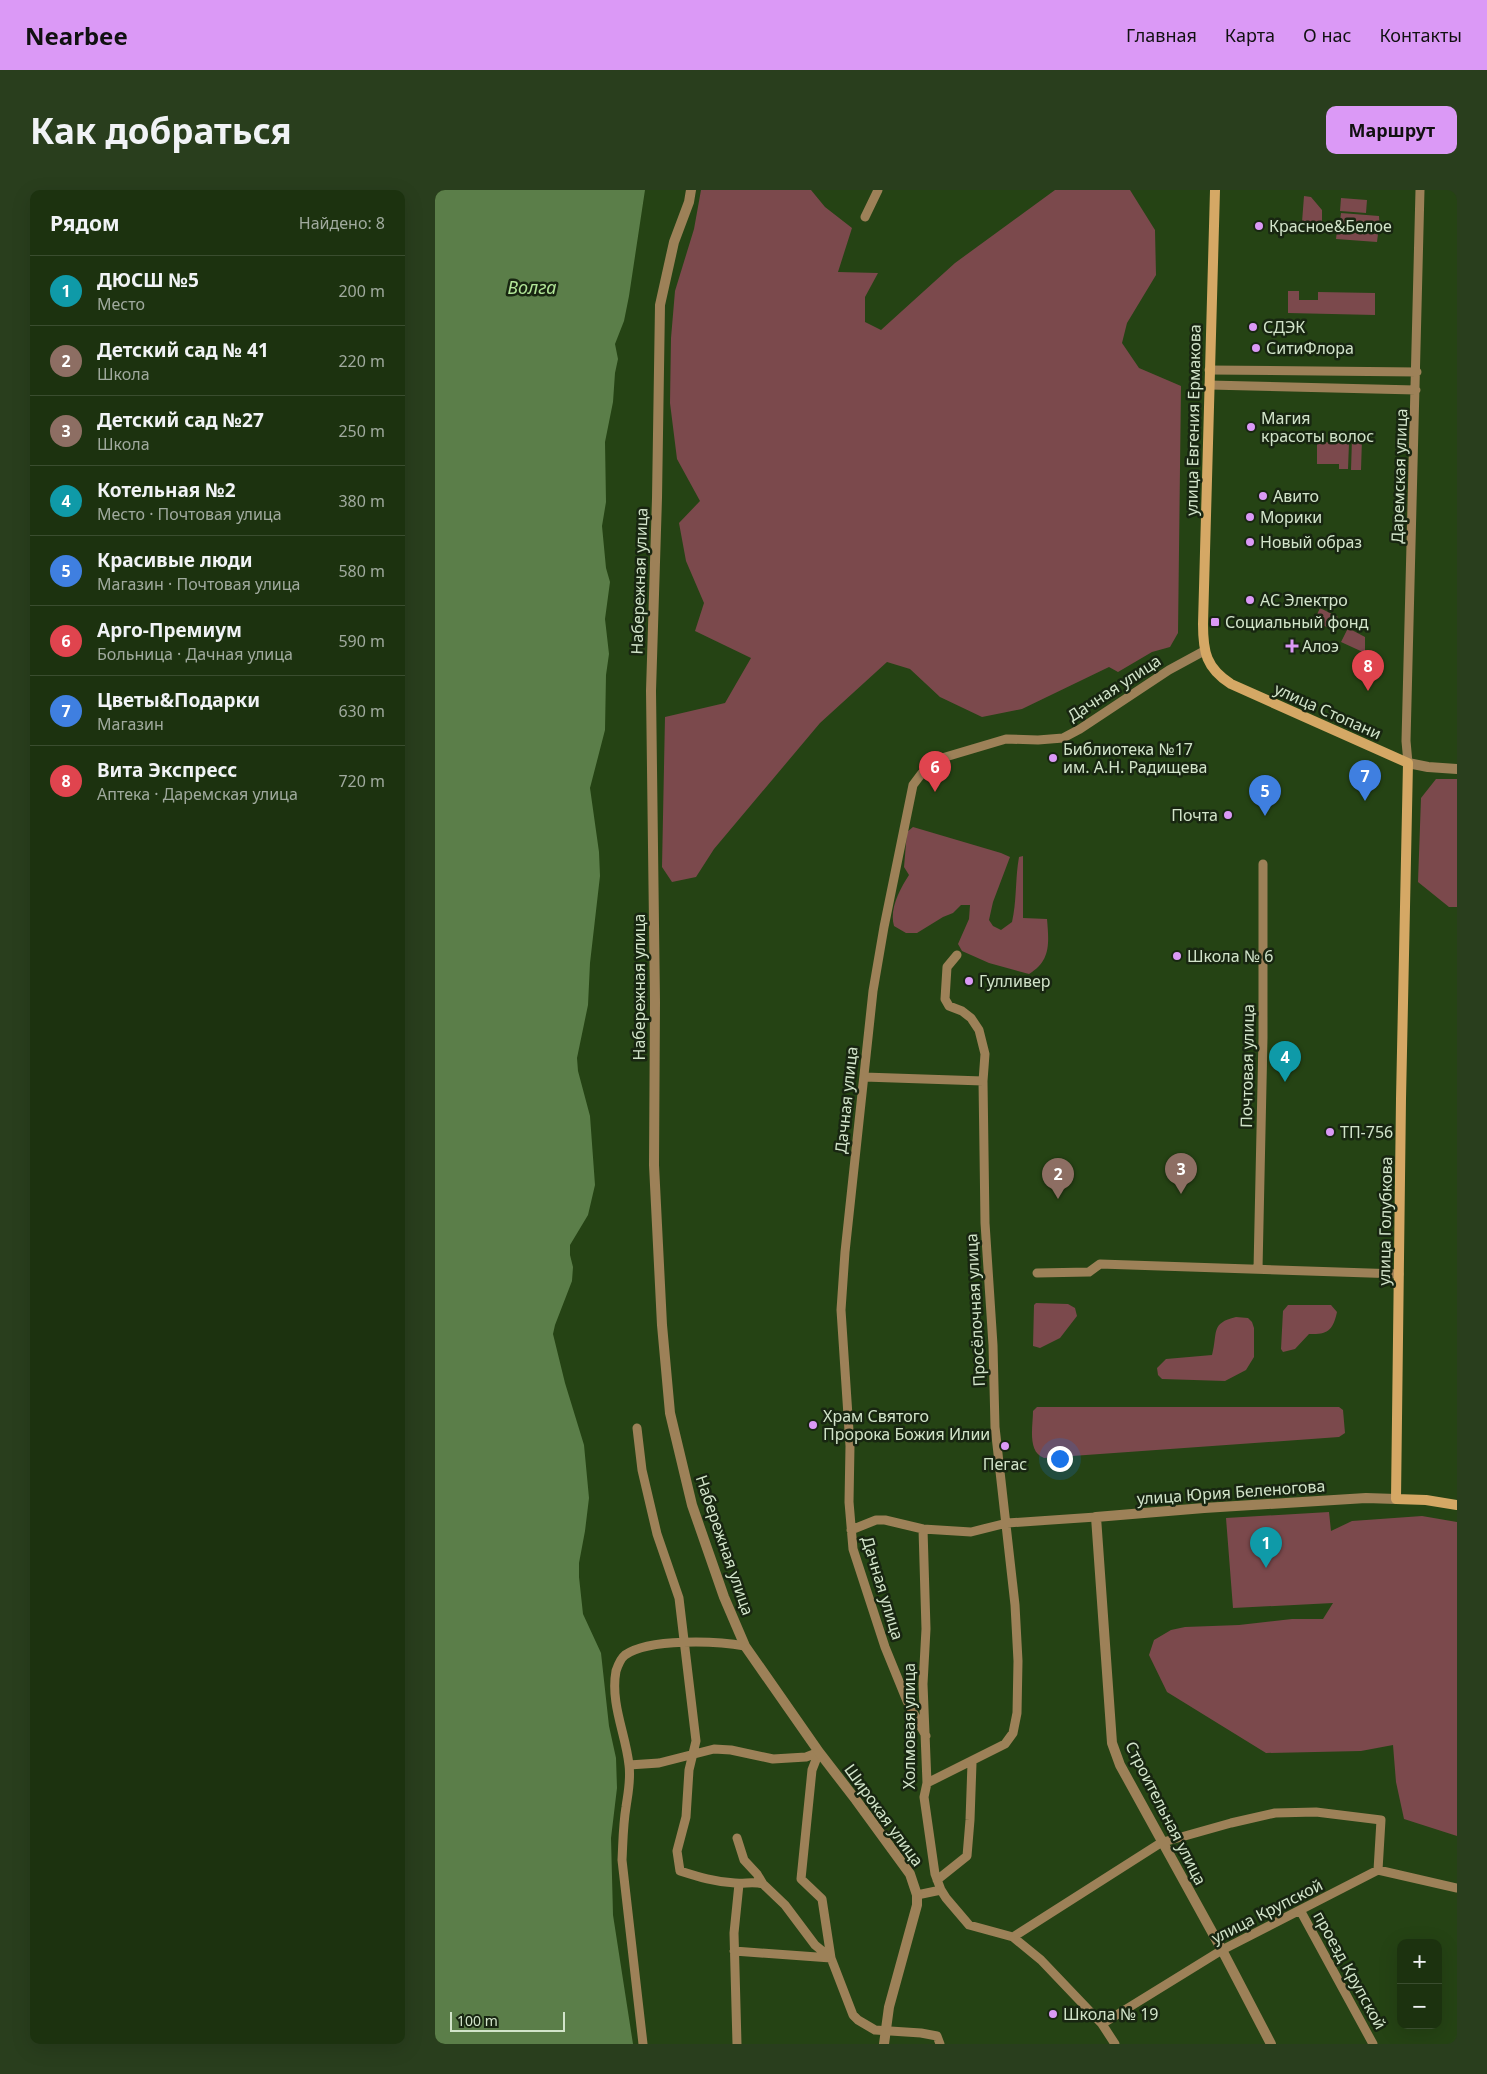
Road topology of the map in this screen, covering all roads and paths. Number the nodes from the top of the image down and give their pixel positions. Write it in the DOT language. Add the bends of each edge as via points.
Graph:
graph roads {
  1 [pos="691,190"];
  2 [pos="878,190"];
  3 [pos="1215,190"];
  4 [pos="1420,190"];
  5 [pos="865,216"];
  6 [pos="1209,370"];
  7 [pos="1417,372"];
  8 [pos="1209,385"];
  9 [pos="1416,390"];
  10 [pos="1204,651"];
  11 [pos="1408,763"];
  12 [pos="1457,769"];
  13 [pos="1263,864"];
  14 [pos="957,955"];
  15 [pos="864,1077"];
  16 [pos="983,1081"];
  17 [pos="1258,1269"];
  18 [pos="1037,1273"];
  19 [pos="1399,1274"];
  20 [pos="637,1428"];
  21 [pos="1396,1499"];
  22 [pos="1457,1505"];
  23 [pos="1096,1517"];
  24 [pos="1007,1523"];
  25 [pos="923,1529"];
  26 [pos="851,1530"];
  27 [pos="684,1642"];
  28 [pos="745,1646"];
  29 [pos="926,1736"];
  30 [pos="819,1752"];
  31 [pos="694,1755"];
  32 [pos="972,1762"];
  33 [pos="629,1765"];
  34 [pos="927,1783"];
  35 [pos="737,1838"];
  36 [pos="1162,1843"];
  37 [pos="1378,1870"];
  38 [pos="937,1880"];
  39 [pos="739,1884"];
  40 [pos="763,1884"];
  41 [pos="1457,1888"];
  42 [pos="941,1890"];
  43 [pos="917,1895"];
  44 [pos="1300,1910"];
  45 [pos="1013,1937"];
  46 [pos="1222,1950"];
  47 [pos="734,1951"];
  48 [pos="831,1958"];
  49 [pos="1102,2024"];
  50 [pos="885,2031"];
  51 [pos="643,2044"];
  52 [pos="737,2044"];
  53 [pos="884,2044"];
  54 [pos="940,2044"];
  55 [pos="1115,2044"];
  56 [pos="1271,2044"];
  57 [pos="1373,2044"];
  1 -- 28 [label="street, Набережная улица" via="673,242 660,305 651,691 654,1165 670,1413 692,1505"];
  2 -- 5 [label="street"];
  3 -- 6 [label="main road, улица Евгения Ермакова"];
  4 -- 7 [label="street, Даремская улица"];
  6 -- 7 [label="street"];
  6 -- 8 [label="main road, улица Евгения Ермакова"];
  7 -- 9 [label="street, Даремская улица"];
  8 -- 9 [label="street"];
  8 -- 10 [label="main road, улица Евгения Ермакова"];
  9 -- 11 [label="street, Даремская улица"];
  10 -- 11 [label="main road, улица Стопани" via="1213,669 1231,684"];
  10 -- 15 [label="street, Дачная улица" via="1183,661 1063,738 1007,739 942,758 913,784 873,991"];
  11 -- 12 [label="street, улица Стопани" via="1428,768"];
  11 -- 19 [label="main road, улица Голубкова"];
  13 -- 17 [label="street, Почтовая улица"];
  14 -- 16 [label="street, Просёлочная улица" via="947,967 945,999 949,1006 971,1018 979,1030 985,1054"];
  15 -- 16 [label="street"];
  15 -- 26 [label="street, Дачная улица" via="841,1310 850,1446"];
  16 -- 24 [label="street, Просёлочная улица" via="985,1223 995,1427"];
  17 -- 18 [label="street" via="1100,1264 1089,1272"];
  17 -- 19 [label="street"];
  19 -- 21 [label="main road, улица Голубкова"];
  20 -- 27 [label="street" via="642,1470 657,1534 679,1598"];
  21 -- 22 [label="main road, улица Юрия Беленогова"];
  21 -- 23 [label="street, улица Юрия Беленогова" via="1365,1498"];
  23 -- 24 [label="street, улица Юрия Беленогова"];
  23 -- 36 [label="street, Строительная улица" via="1112,1743 1120,1765"];
  24 -- 25 [label="street, улица Юрия Беленогова" via="971,1532"];
  24 -- 32 [label="street, Просёлочная улица" via="1018,1661 1017,1713 1013,1733 1005,1744"];
  25 -- 26 [label="street, улица Юрия Беленогова" via="876,1520"];
  25 -- 29 [label="street, Холмовая улица"];
  26 -- 29 [label="street, Дачная улица" via="853,1549 885,1647 907,1701"];
  27 -- 28 [label="street"];
  27 -- 31 [label="street" via="696,1742"];
  27 -- 33 [label="street" via="639,1649 619,1661 616,1689"];
  28 -- 30 [label="street, Набережная улица"];
  29 -- 34 [label="street, Холмовая улица"];
  30 -- 31 [label="street" via="788,1759 714,1749"];
  30 -- 43 [label="street, Широкая улица" via="910,1874"];
  30 -- 48 [label="street" via="812,1770 801,1879 822,1899"];
  31 -- 33 [label="street" via="659,1763"];
  31 -- 39 [label="street" via="689,1770 686,1817 677,1851 680,1871 709,1881"];
  32 -- 34 [label="street, Просёлочная улица"];
  32 -- 38 [label="street" via="967,1856"];
  33 -- 51 [label="street" via="630,1790 622,1860"];
  34 -- 38 [label="street, Холмовая улица" via="924,1797"];
  35 -- 40 [label="street" via="744,1860"];
  36 -- 37 [label="street" via="1275,1814 1316,1812 1381,1820"];
  36 -- 45 [label="street"];
  36 -- 46 [label="street, Строительная улица"];
  37 -- 41 [label="street"];
  37 -- 44 [label="street, улица Крупской"];
  38 -- 42 [label="street, Холмовая улица"];
  39 -- 40 [label="street"];
  39 -- 47 [label="street"];
  40 -- 48 [label="street" via="815,1945"];
  42 -- 43 [label="street"];
  42 -- 45 [label="street, Холмовая улица" via="969,1925"];
  43 -- 50 [label="street, Широкая улица"];
  44 -- 46 [label="street, улица Крупской"];
  44 -- 57 [label="street, проезд Крупской"];
  45 -- 49 [label="street" via="1069,1988"];
  46 -- 49 [label="street, улица Крупской"];
  46 -- 56 [label="street, Строительная улица"];
  47 -- 48 [label="street"];
  47 -- 52 [label="street"];
  48 -- 50 [label="street" via="853,2015 864,2026"];
  49 -- 55 [label="street"];
  50 -- 53 [label="street, Широкая улица"];
  50 -- 54 [label="street" via="929,2034 937,2036"];
}
